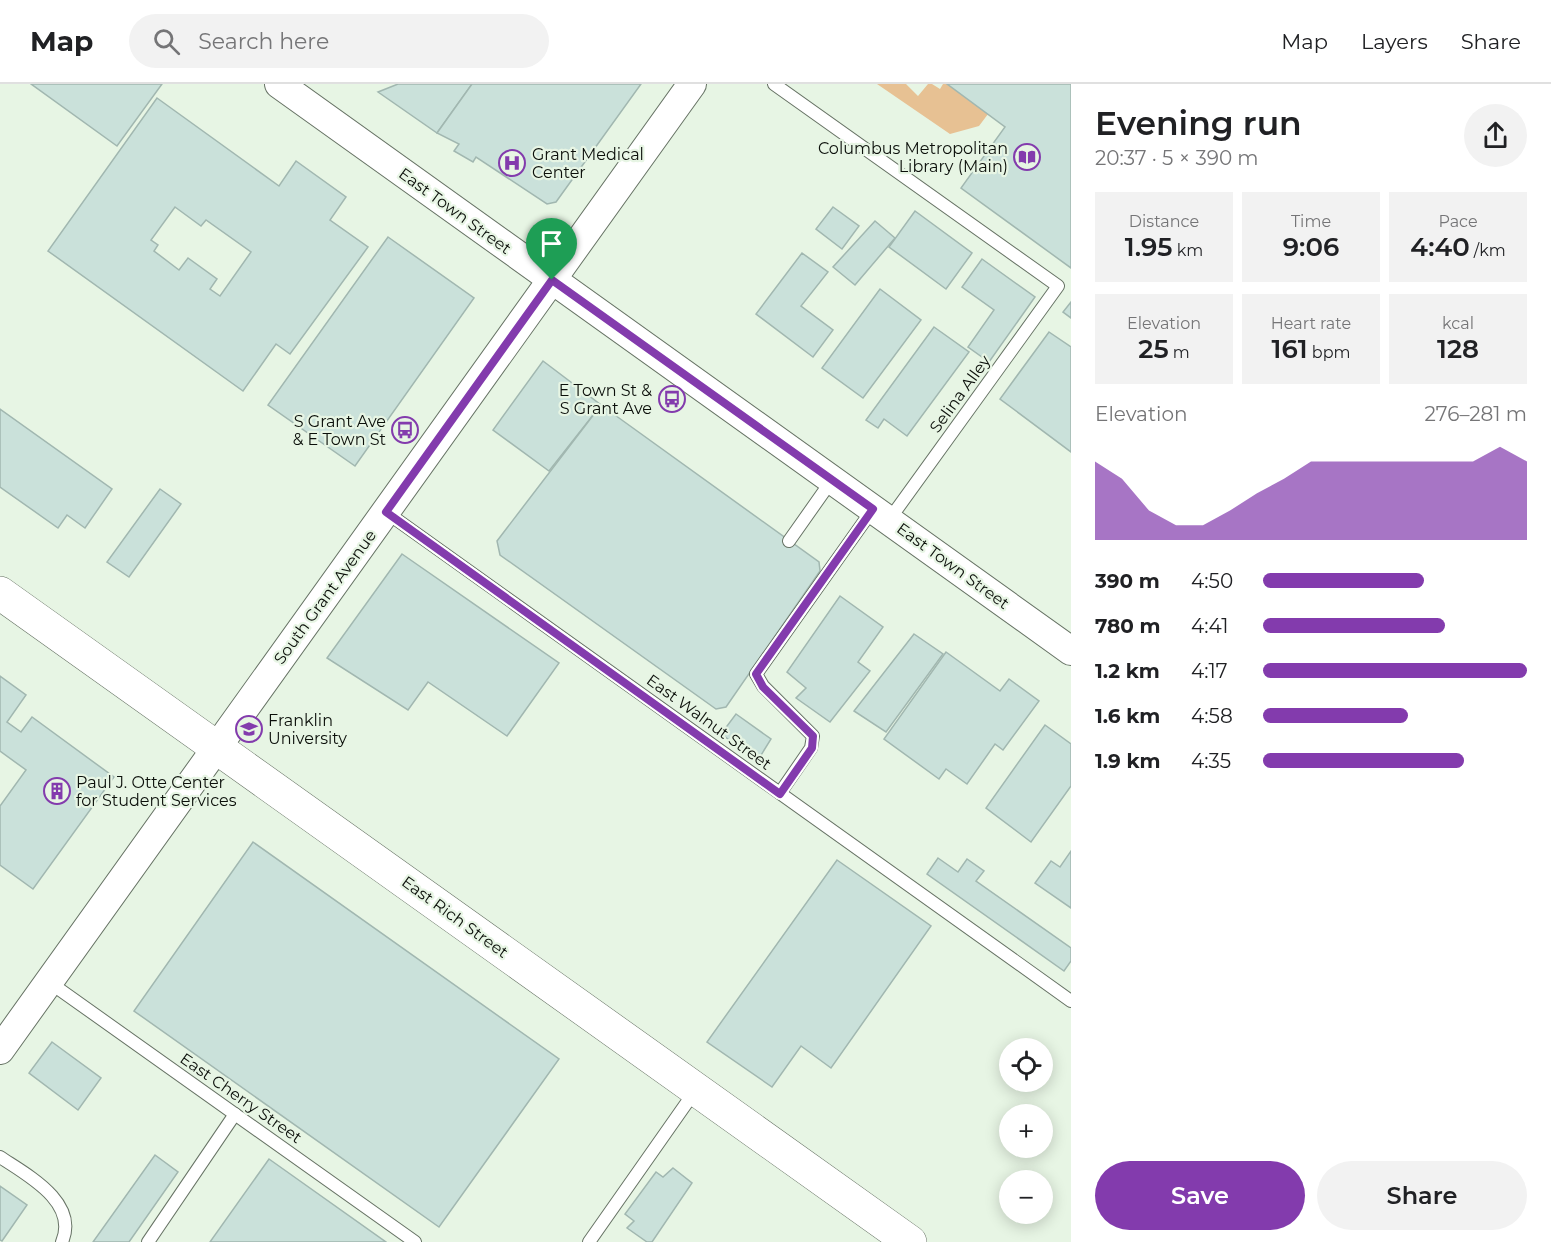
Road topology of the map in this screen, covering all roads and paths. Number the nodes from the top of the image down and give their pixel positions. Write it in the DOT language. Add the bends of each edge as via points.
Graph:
graph roads {
  1 [pos="279,84"];
  2 [pos="692,84"];
  3 [pos="774,84"];
  4 [pos="552,280"];
  5 [pos="832,480"];
  6 [pos="386,512"];
  7 [pos="881,515"];
  8 [pos="789,541"];
  9 [pos="0,593"];
  10 [pos="1071,651"];
  11 [pos="217,748"];
  12 [pos="780,794"];
  13 [pos="49,982"];
  14 [pos="1071,1001"];
  15 [pos="0,1050"];
  16 [pos="696,1089"];
  17 [pos="235,1114"];
  18 [pos="0,1157"];
  19 [pos="62,1242"];
  20 [pos="148,1242"];
  21 [pos="415,1242"];
  22 [pos="589,1242"];
  23 [pos="910,1242"];
  1 -- 4 [label="street, East Town Street"];
  2 -- 4 [label="street, South Grant Avenue"];
  3 -- 7 [label="lane, Selina Alley" via="1058,286"];
  4 -- 5 [label="street, East Town Street"];
  4 -- 6 [label="street, South Grant Avenue"];
  5 -- 7 [label="street, East Town Street"];
  5 -- 8 [label="lane"];
  6 -- 11 [label="street, South Grant Avenue"];
  6 -- 12 [label="lane, East Walnut Street"];
  7 -- 10 [label="street, East Town Street"];
  7 -- 12 [label="lane, Selina Alley" via="756,674 763,687 813,736 812,748"];
  9 -- 11 [label="main road, East Rich Street"];
  11 -- 13 [label="street, South Grant Avenue"];
  11 -- 16 [label="main road, East Rich Street"];
  12 -- 14 [label="lane, East Walnut Street"];
  13 -- 15 [label="street, South Grant Avenue"];
  13 -- 17 [label="lane, East Cherry Street"];
  16 -- 22 [label="lane"];
  16 -- 23 [label="main road, East Rich Street"];
  17 -- 20 [label="lane"];
  17 -- 21 [label="lane, East Cherry Street"];
  18 -- 19 [label="lane" via="38,1182 60,1206 66,1222"];
}
